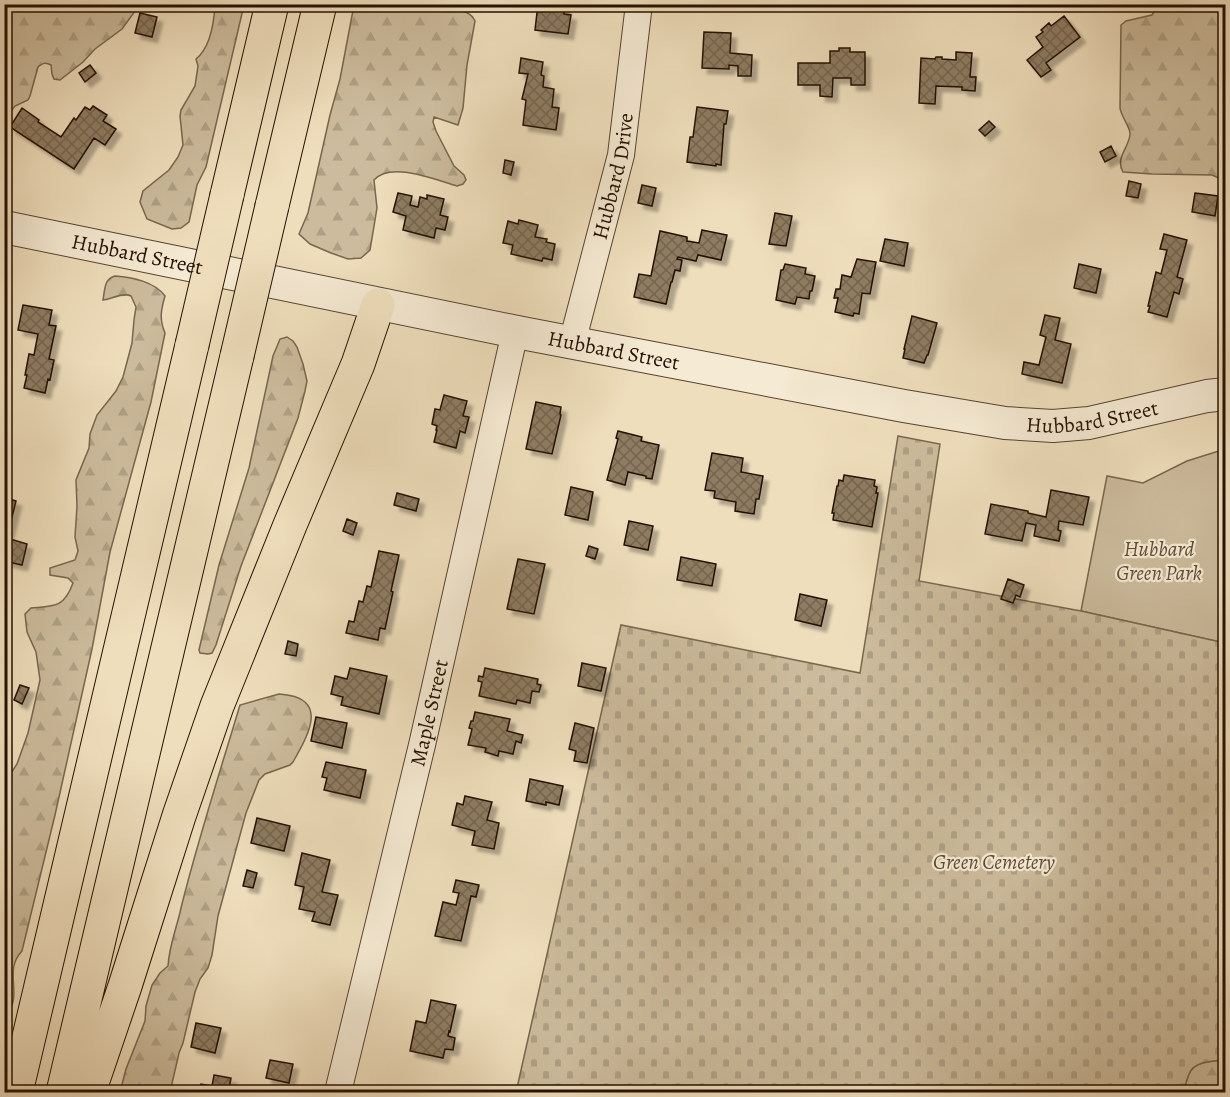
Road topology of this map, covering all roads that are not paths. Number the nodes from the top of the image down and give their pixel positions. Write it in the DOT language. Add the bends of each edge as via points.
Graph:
graph roads {
  1 [pos="272,4"];
  2 [pos="320,4"];
  3 [pos="639,4"];
  4 [pos="4,227"];
  5 [pos="378,304"];
  6 [pos="515,332"];
  7 [pos="572,343"];
  8 [pos="1226,394"];
  9 [pos="16,1092"];
  10 [pos="63,1092"];
  11 [pos="88,1092"];
  12 [pos="338,1092"];
  1 -- 9 [label="highway, bridge"];
  2 -- 10 [label="highway, bridge"];
  3 -- 7 [label="street, Hubbard Drive" via="621,155"];
  4 -- 5 [label="street, Hubbard Street"];
  5 -- 6 [label="street, Hubbard Street"];
  5 -- 11 [label="highway" via="358,364 209,728"];
  6 -- 7 [label="street, Hubbard Street"];
  6 -- 12 [label="street, Maple Street" via="422,745"];
  7 -- 8 [label="street, Hubbard Street" via="1029,426 1089,423"];
}
